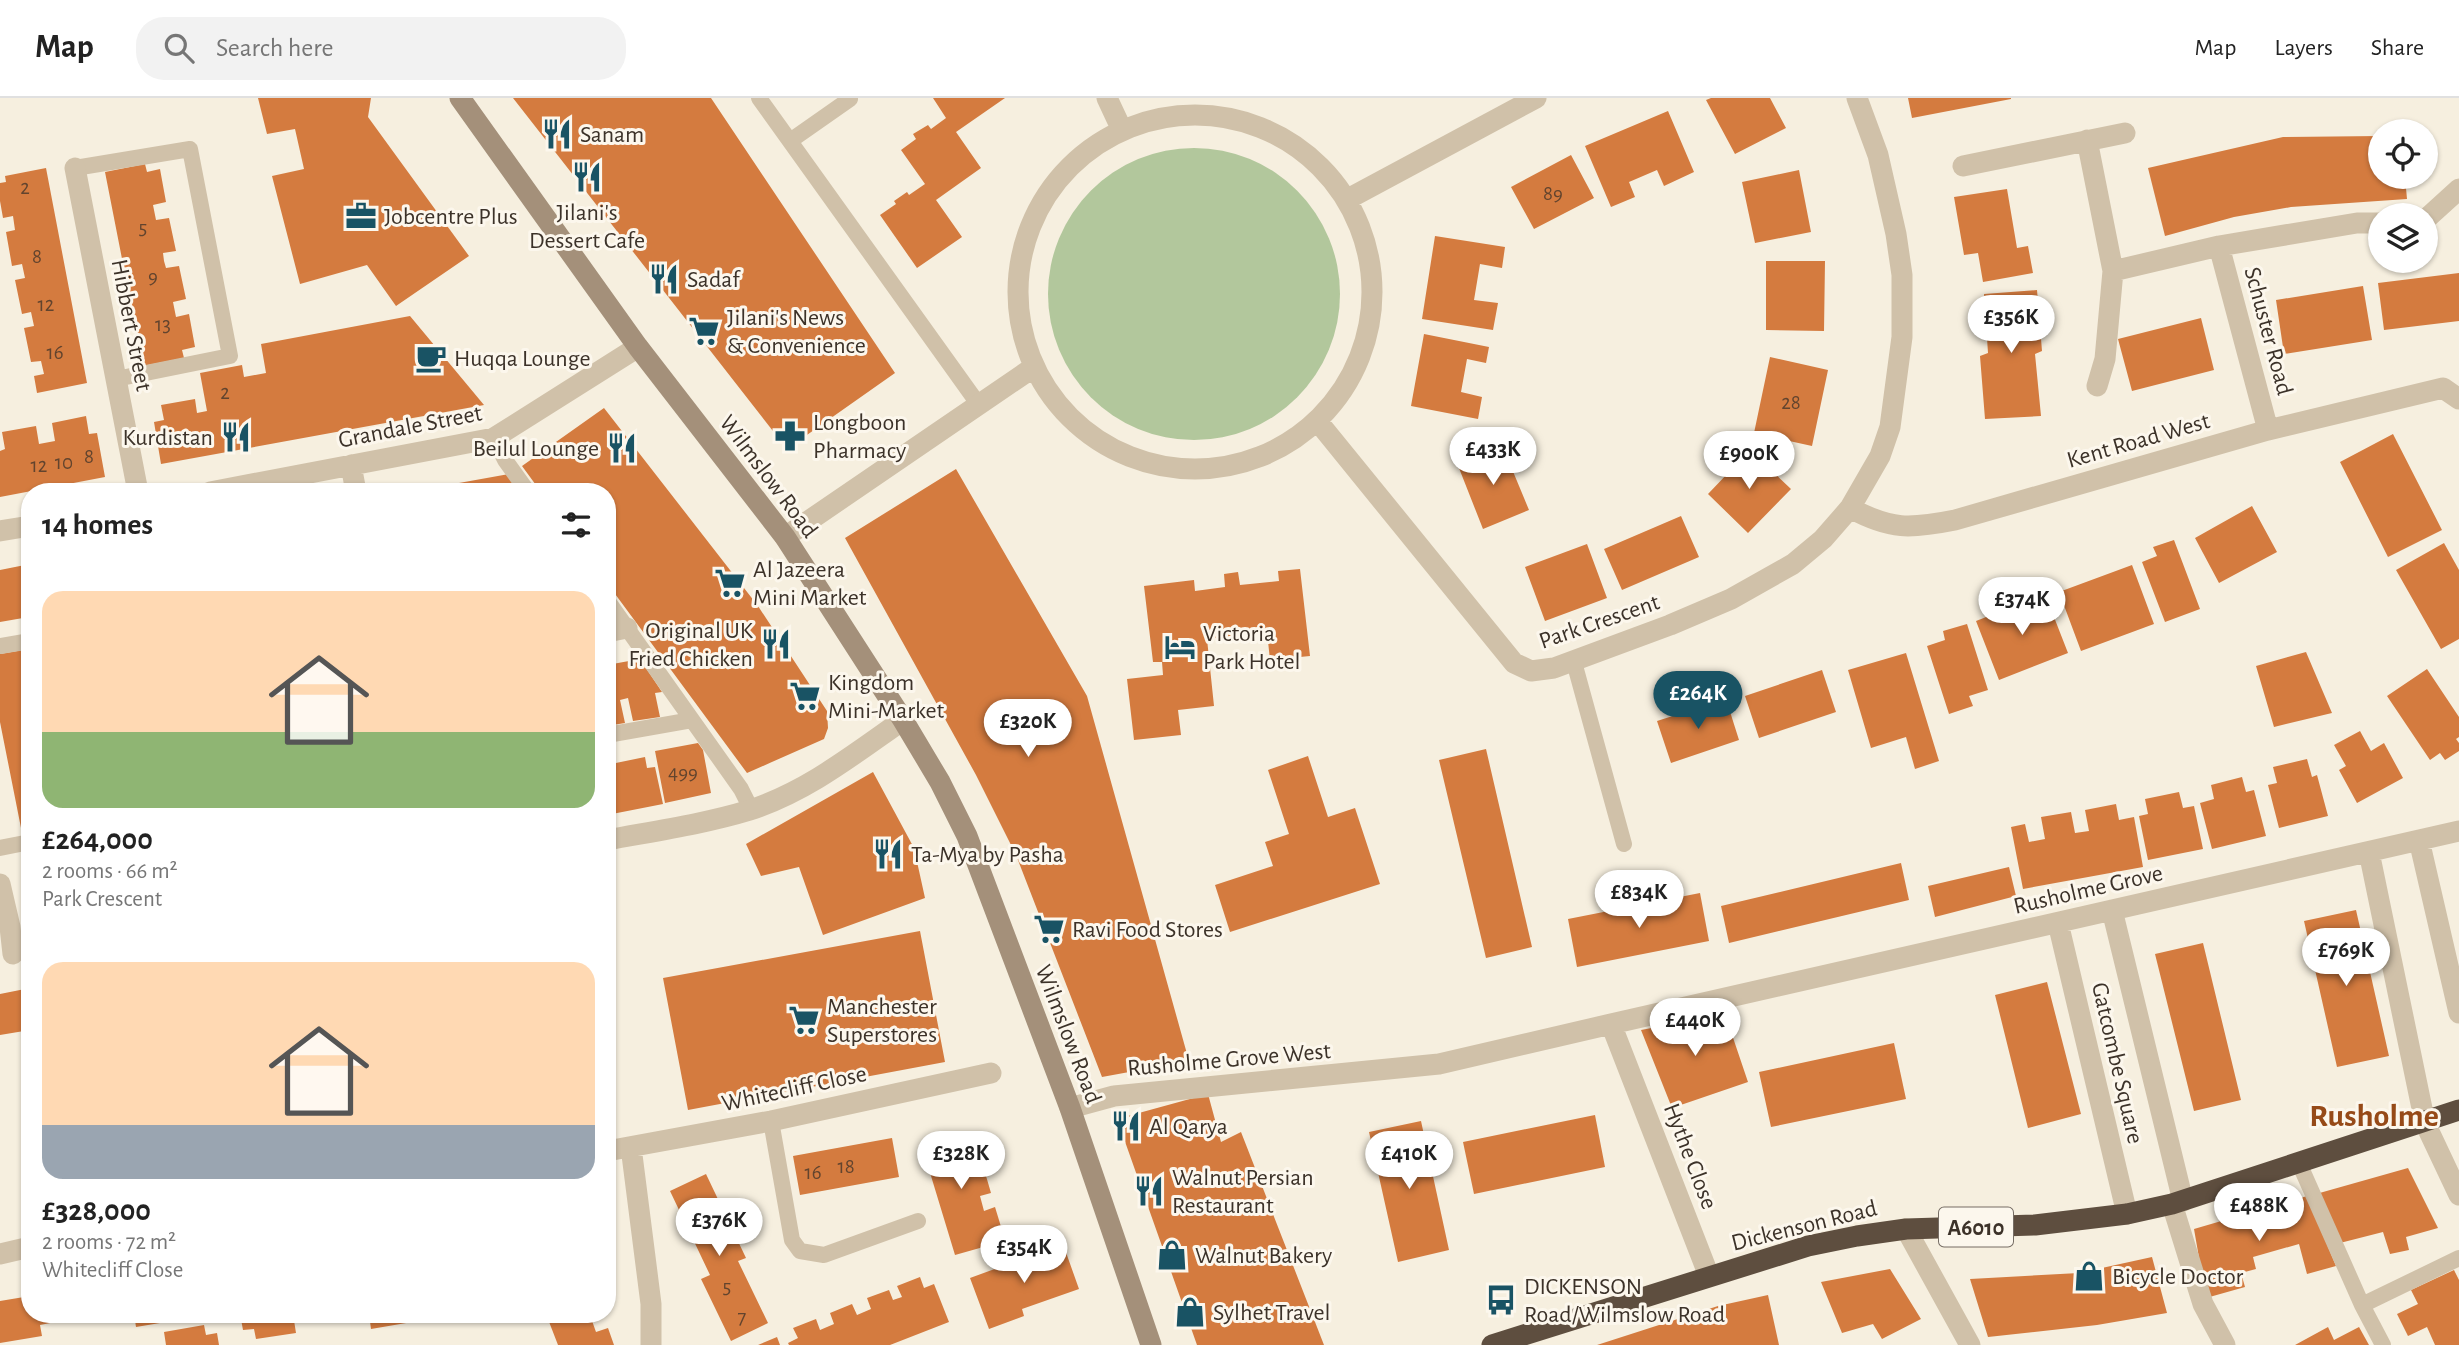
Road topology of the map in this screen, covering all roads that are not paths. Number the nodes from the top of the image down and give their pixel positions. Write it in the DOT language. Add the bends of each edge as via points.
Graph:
graph roads {
  1 [pos="460,98"];
  2 [pos="759,98"];
  3 [pos="1107,98"];
  4 [pos="1536,98"];
  5 [pos="1857,98"];
  6 [pos="850,99"];
  7 [pos="1121,128"];
  8 [pos="2125,133"];
  9 [pos="2087,140"];
  10 [pos="790,141"];
  11 [pos="1963,166"];
  12 [pos="75,168"];
  13 [pos="2459,189"];
  14 [pos="1346,200"];
  15 [pos="2438,208"];
  16 [pos="2368,223"];
  17 [pos="2219,246"];
  18 [pos="2113,271"];
  19 [pos="638,347"];
  20 [pos="1031,369"];
  21 [pos="116,379"];
  22 [pos="2096,386"];
  23 [pos="2451,394"];
  24 [pos="979,405"];
  25 [pos="1319,423"];
  26 [pos="2268,430"];
  27 [pos="494,438"];
  28 [pos="351,465"];
  29 [pos="136,483"];
  30 [pos="258,483"];
  31 [pos="354,483"];
  32 [pos="522,483"];
  33 [pos="1850,508"];
  34 [pos="21,528"];
  35 [pos="0,531"];
  36 [pos="785,537"];
  37 [pos="617,630"];
  38 [pos="21,642"];
  39 [pos="0,646"];
  40 [pos="1574,662"];
  41 [pos="692,720"];
  42 [pos="903,720"];
  43 [pos="616,733"];
  44 [pos="751,809"];
  45 [pos="2459,831"];
  46 [pos="616,838"];
  47 [pos="2419,840"];
  48 [pos="21,844"];
  49 [pos="1625,844"];
  50 [pos="0,848"];
  51 [pos="2369,852"];
  52 [pos="0,884"];
  53 [pos="2112,910"];
  54 [pos="2058,923"];
  55 [pos="14,954"];
  56 [pos="2459,1013"];
  57 [pos="1611,1024"];
  58 [pos="992,1073"];
  59 [pos="1070,1108"];
  60 [pos="2459,1110"];
  61 [pos="771,1121"];
  62 [pos="2425,1123"];
  63 [pos="631,1147"];
  64 [pos="616,1150"];
  65 [pos="2299,1163"];
  66 [pos="2459,1195"];
  67 [pos="2178,1202"];
  68 [pos="2127,1214"];
  69 [pos="918,1220"];
  70 [pos="1906,1229"];
  71 [pos="21,1249"];
  72 [pos="0,1254"];
  73 [pos="2459,1258"];
  74 [pos="1709,1276"];
  75 [pos="2362,1305"];
  76 [pos="651,1345"];
  77 [pos="1149,1345"];
  78 [pos="1492,1345"];
  79 [pos="1970,1345"];
  80 [pos="2225,1345"];
  81 [pos="2383,1345"];
  1 -- 19 [label="main road, Wilmslow Road"];
  2 -- 10 [label="lane"];
  3 -- 7 [label="street"];
  4 -- 14 [label="street"];
  5 -- 33 [label="street, Park Crescent" via="1878,155 1896,234 1902,275 1902,337 1890,427 1880,456"];
  6 -- 10 [label="lane"];
  7 -- 14 [label="street" via="1161,114 1203,111 1242,118 1280,135 1319,165"];
  7 -- 20 [label="street" via="1076,164 1043,200 1023,247 1019,298"];
  8 -- 9 [label="street"];
  9 -- 11 [label="street"];
  9 -- 18 [label="street"];
  10 -- 24 [label="lane"];
  12 -- 21 [label="street, Hibbert Street"];
  12 -- 21 [label="lane" via="190,149 193,162 230,356"];
  13 -- 15 [label="street"];
  14 -- 25 [label="street" via="1370,269 1371,316 1344,391"];
  16 -- 17 [label="street, Schuster Road"];
  17 -- 18 [label="street, Schuster Road"];
  17 -- 26 [label="street, Schuster Road"];
  18 -- 22 [label="street" via="2105,359"];
  19 -- 27 [label="street, Grandale Street"];
  19 -- 36 [label="main road, Wilmslow Road"];
  20 -- 24 [label="street"];
  20 -- 25 [label="street" via="1089,433 1161,469 1200,472 1236,467 1275,454"];
  21 -- 29 [label="street, Hibbert Street"];
  23 -- 26 [label="street, Kent Road West"];
  24 -- 36 [label="street"];
  25 -- 40 [label="street, Park Crescent" via="1514,663 1531,671"];
  26 -- 33 [label="street, Kent Road West" via="1925,526 1885,524"];
  27 -- 28 [label="street, Grandale Street"];
  27 -- 32 [label="lane"];
  28 -- 30 [label="street, Grandale Street"];
  28 -- 31 [label="street"];
  33 -- 40 [label="street, Park Crescent" via="1793,565 1731,599"];
  34 -- 35 [label="street"];
  36 -- 42 [label="main road, Wilmslow Road"];
  37 -- 41 [label="lane"];
  38 -- 39 [label="lane"];
  40 -- 49 [label="lane"];
  41 -- 43 [label="lane"];
  41 -- 44 [label="lane"];
  42 -- 44 [label="street" via="836,768"];
  42 -- 59 [label="main road, Wilmslow Road" via="967,836"];
  44 -- 46 [label="street"];
  45 -- 47 [label="street, Rusholme Grove"];
  47 -- 51 [label="street, Rusholme Grove"];
  47 -- 56 [label="street"];
  48 -- 50 [label="lane"];
  51 -- 53 [label="street, Rusholme Grove"];
  51 -- 62 [label="street"];
  52 -- 55 [label="street"];
  53 -- 54 [label="street, Rusholme Grove"];
  53 -- 67 [label="street, Gatcombe Square"];
  54 -- 57 [label="street, Rusholme Grove"];
  54 -- 68 [label="street, Gatcombe Square"];
  57 -- 59 [label="street, Rusholme Grove West" via="1439,1064 1105,1097"];
  57 -- 74 [label="street, Hythe Close"];
  58 -- 61 [label="street, Whitecliff Close"];
  59 -- 77 [label="main road, Wilmslow Road"];
  60 -- 62 [label="highway, Dickenson Road / A6010"];
  61 -- 63 [label="street, Whitecliff Close"];
  61 -- 69 [label="lane" via="792,1240 800,1251 824,1255"];
  62 -- 65 [label="highway, Dickenson Road / A6010"];
  62 -- 66 [label="street"];
  63 -- 64 [label="street, Whitecliff Close"];
  63 -- 76 [label="street"];
  65 -- 67 [label="highway, Dickenson Road / A6010"];
  65 -- 75 [label="lane"];
  67 -- 68 [label="highway, Dickenson Road / A6010"];
  67 -- 80 [label="street, Gatcombe Square" via="2203,1304"];
  68 -- 70 [label="highway, Dickenson Road / A6010" via="2035,1225"];
  70 -- 74 [label="highway, Dickenson Road / A6010" via="1808,1246"];
  70 -- 79 [label="street"];
  71 -- 72 [label="street"];
  73 -- 75 [label="lane"];
  74 -- 78 [label="highway, Dickenson Road / A6010"];
  75 -- 81 [label="lane"];
}
